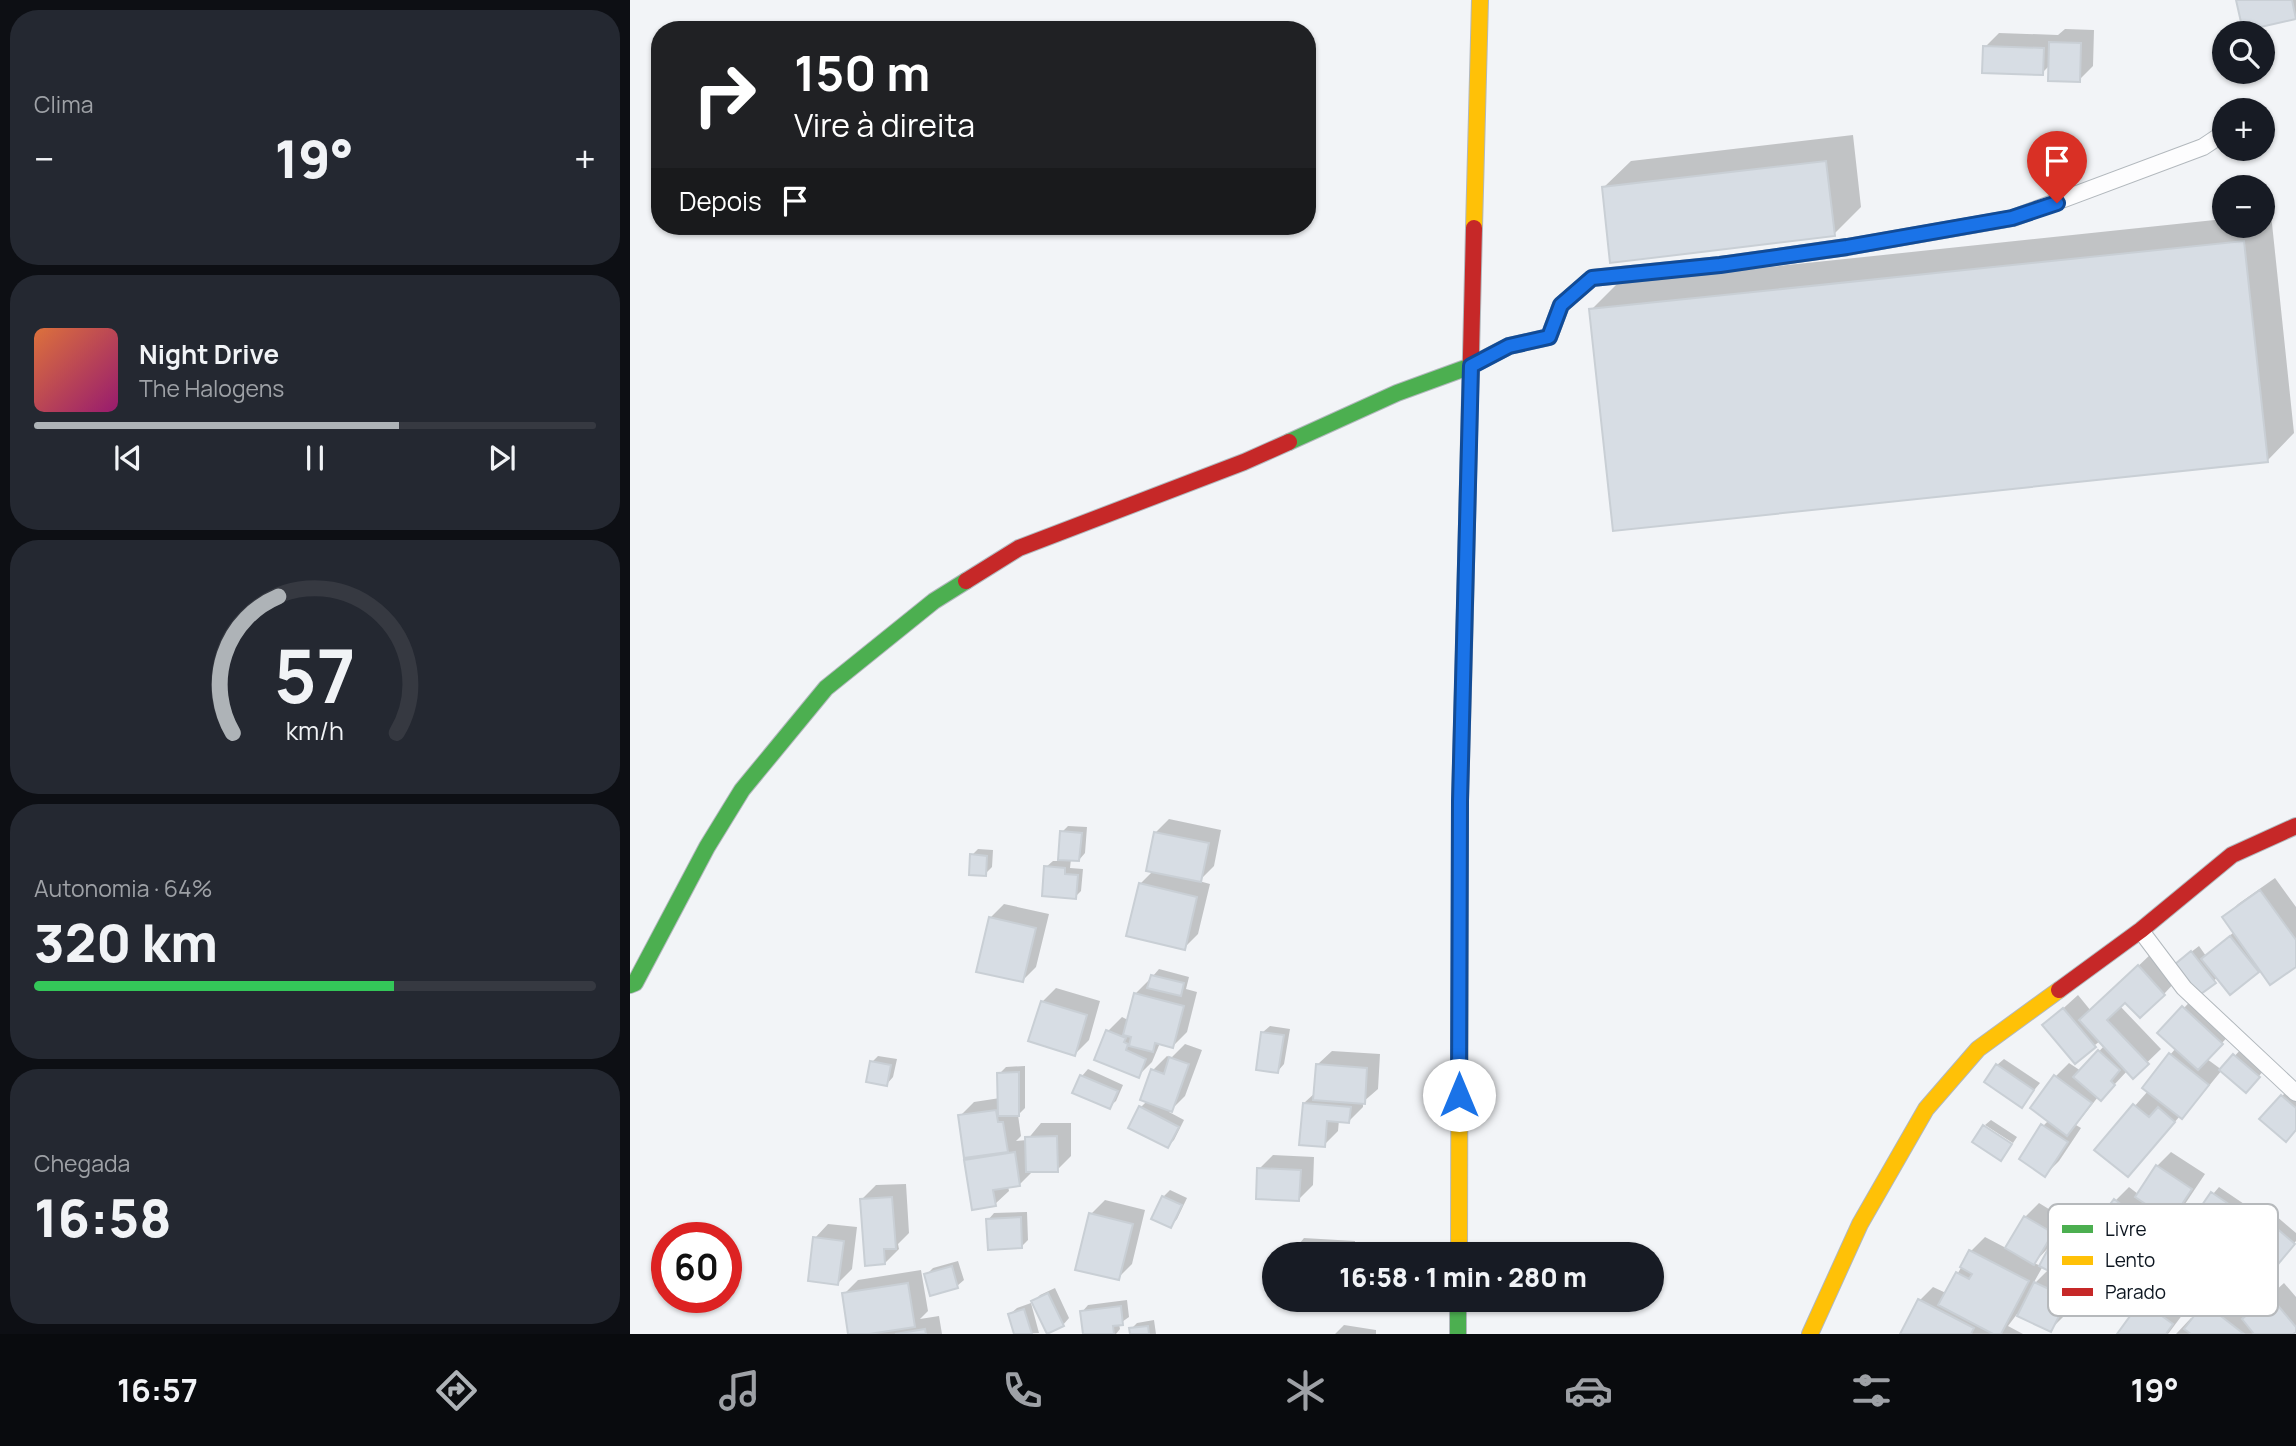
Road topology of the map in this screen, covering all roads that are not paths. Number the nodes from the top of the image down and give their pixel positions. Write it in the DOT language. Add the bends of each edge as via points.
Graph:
graph roads {
  1 [pos="1480,0"];
  2 [pos="2212,141"];
  3 [pos="1471,366"];
  4 [pos="2296,825"];
  5 [pos="2141,930"];
  6 [pos="630,985"];
  7 [pos="2296,1093"];
  8 [pos="1459,1242"];
  9 [pos="1458,1312"];
  10 [pos="1458,1334"];
  11 [pos="1810,1334"];
  1 -- 3 [label="street"];
  2 -- 3 [label="lane" via="2012,218 1822,251 1592,278 1561,305 1549,337 1509,346"];
  3 -- 6 [label="street" via="1397,393 1244,462 1019,548 934,601 826,688 742,790"];
  3 -- 8 [label="street" via="1460,801"];
  4 -- 5 [label="street" via="2232,855"];
  5 -- 7 [label="lane" via="2184,988"];
  5 -- 11 [label="street" via="1978,1049 1926,1109 1860,1224"];
  9 -- 10 [label="street"];
}
